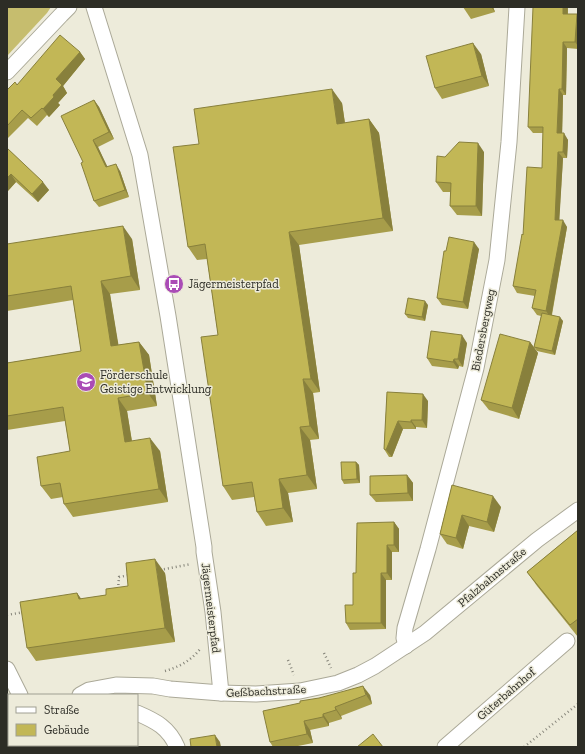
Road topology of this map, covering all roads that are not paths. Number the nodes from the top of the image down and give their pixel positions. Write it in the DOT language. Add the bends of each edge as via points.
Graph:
graph roads {
  1 [pos="69,7"];
  2 [pos="94,7"];
  3 [pos="517,7"];
  4 [pos="7,72"];
  5 [pos="578,510"];
  6 [pos="567,641"];
  7 [pos="406,646"];
  8 [pos="7,669"];
  9 [pos="117,690"];
  10 [pos="221,693"];
  11 [pos="20,694"];
  12 [pos="82,694"];
  13 [pos="138,713"];
  14 [pos="177,747"];
  15 [pos="445,747"];
  1 -- 4 [label="street"];
  2 -- 10 [label="street, Jägermeisterpfad" via="140,155 204,547"];
  3 -- 7 [label="street, Biedersbergweg" via="509,142 497,260 476,368 405,628"];
  5 -- 7 [label="street, Pfalzbahnstraße"];
  6 -- 15 [label="street, Güterbahnhof"];
  7 -- 10 [label="street, Geßbachstraße" via="375,666 338,683 300,691"];
  8 -- 11 [label="street"];
  9 -- 10 [label="street, Geßbachstraße" via="152,686"];
  9 -- 12 [label="street, Geßbachstraße" via="89,690"];
  13 -- 14 [label="street" via="164,727"];
}
